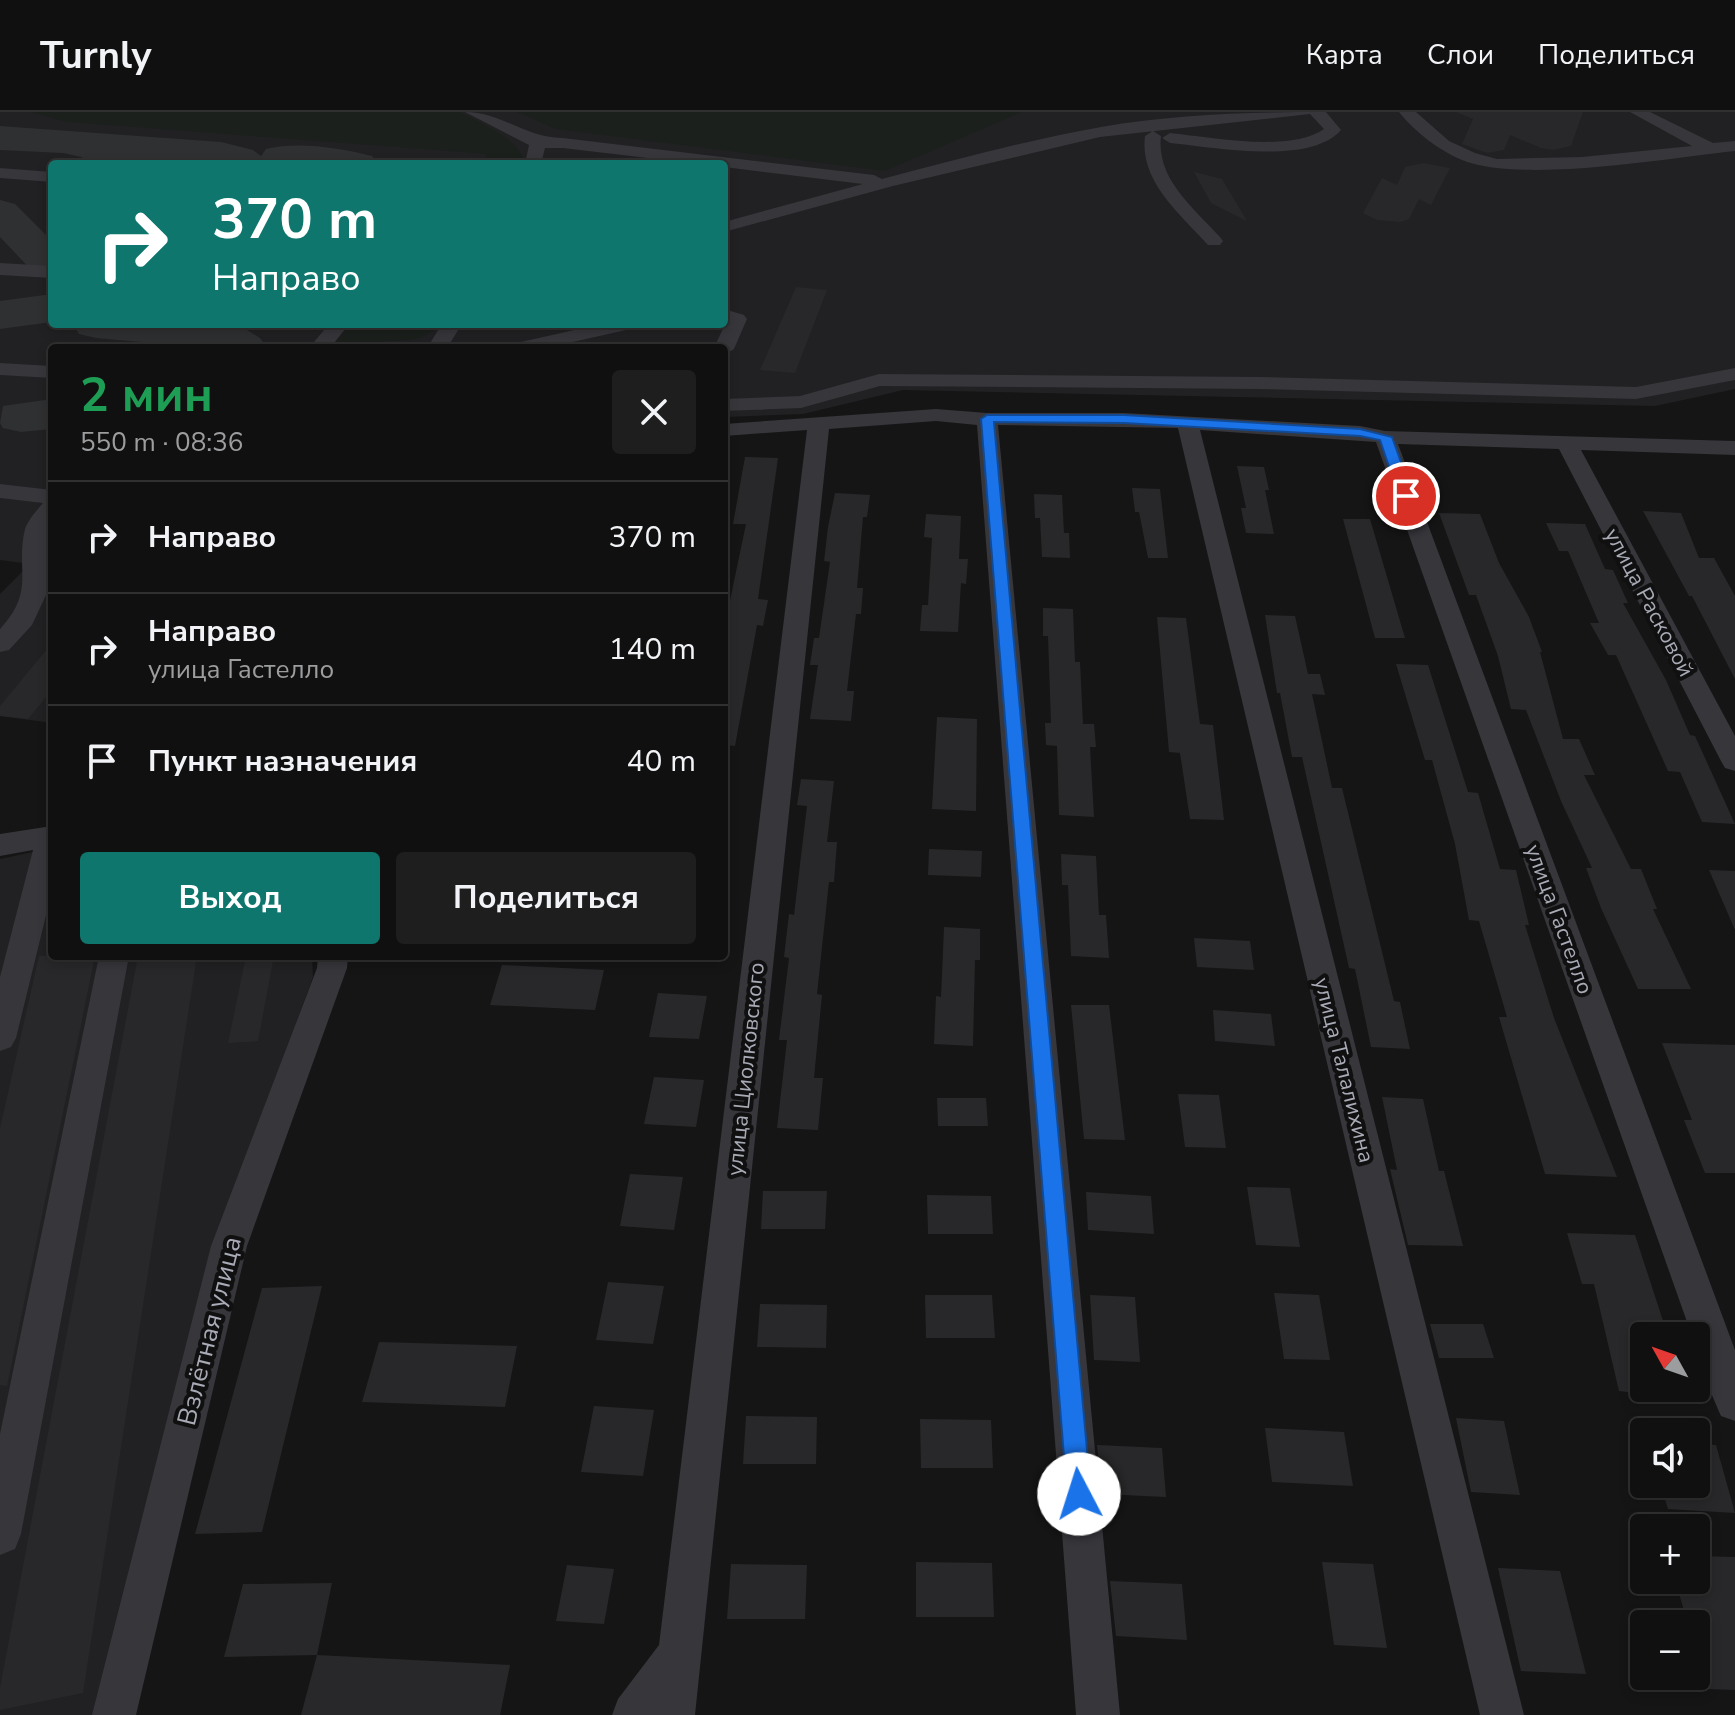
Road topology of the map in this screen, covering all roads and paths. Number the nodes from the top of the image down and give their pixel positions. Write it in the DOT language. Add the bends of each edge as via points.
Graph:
graph roads {
  1 [pos="473,112"];
  2 [pos="1304,112"];
  3 [pos="1317,112"];
  4 [pos="1407,112"];
  5 [pos="1638,112"];
  6 [pos="1100,132"];
  7 [pos="1153,136"];
  8 [pos="538,143"];
  9 [pos="1727,148"];
  10 [pos="534,160"];
  11 [pos="705,160"];
  12 [pos="728,163"];
  13 [pos="0,173"];
  14 [pos="48,177"];
  15 [pos="889,182"];
  16 [pos="728,226"];
  17 [pos="1214,241"];
  18 [pos="0,269"];
  19 [pos="48,272"];
  20 [pos="728,316"];
  21 [pos="336,328"];
  22 [pos="610,328"];
  23 [pos="322,344"];
  24 [pos="537,344"];
  25 [pos="726,344"];
  26 [pos="0,369"];
  27 [pos="48,372"];
  28 [pos="1735,374"];
  29 [pos="728,405"];
  30 [pos="987,419"];
  31 [pos="819,423"];
  32 [pos="1188,425"];
  33 [pos="728,430"];
  34 [pos="1385,437"];
  35 [pos="1566,442"];
  36 [pos="1735,448"];
  37 [pos="0,491"];
  38 [pos="48,497"];
  39 [pos="48,512"];
  40 [pos="0,644"];
  41 [pos="1735,761"];
  42 [pos="48,837"];
  43 [pos="0,845"];
  44 [pos="48,846"];
  45 [pos="113,960"];
  46 [pos="333,960"];
  47 [pos="6,986"];
  48 [pos="0,1038"];
  49 [pos="1735,1402"];
  50 [pos="0,1534"];
  51 [pos="678,1656"];
  52 [pos="114,1715"];
  53 [pos="634,1715"];
  54 [pos="673,1715"];
  55 [pos="1098,1715"];
  56 [pos="1502,1715"];
  1 -- 8 [label="street"];
  2 -- 6 [label="street"];
  3 -- 7 [label="street" via="1333,130 1302,145"];
  4 -- 9 [label="street" via="1443,144 1497,164"];
  5 -- 9 [label="street"];
  6 -- 7 [label="street"];
  6 -- 15 [label="street"];
  7 -- 17 [label="street" via="1152,155 1163,181"];
  8 -- 10 [label="street"];
  8 -- 11 [label="street"];
  12 -- 15 [label="street"];
  13 -- 14 [label="street"];
  15 -- 16 [label="street"];
  18 -- 19 [label="street"];
  20 -- 25 [label="street" via="737,319"];
  21 -- 23 [label="street"];
  22 -- 24 [label="street"];
  26 -- 27 [label="street"];
  28 -- 29 [label="street" via="1636,393 879,380 801,402"];
  30 -- 31 [label="street" via="936,415"];
  30 -- 32 [label="street" via="1124,419"];
  30 -- 55 [label="street"];
  31 -- 33 [label="street"];
  31 -- 51 [label="street, улица Циолковского"];
  32 -- 34 [label="street"];
  32 -- 56 [label="street, улица Талалихина"];
  34 -- 35 [label="street"];
  34 -- 49 [label="street, улица Гастелло"];
  35 -- 36 [label="street"];
  35 -- 41 [label="street, улица Расковой"];
  37 -- 38 [label="street"];
  39 -- 40 [label="street" via="37,527 35,593 23,619"];
  42 -- 43 [label="street"];
  44 -- 47 [label="street"];
  45 -- 50 [label="street"];
  46 -- 52 [label="street, Взлётная улица" via="229,1246"];
  47 -- 48 [label="street"];
  51 -- 53 [label="street"];
  51 -- 54 [label="street, улица Циолковского"];
}
